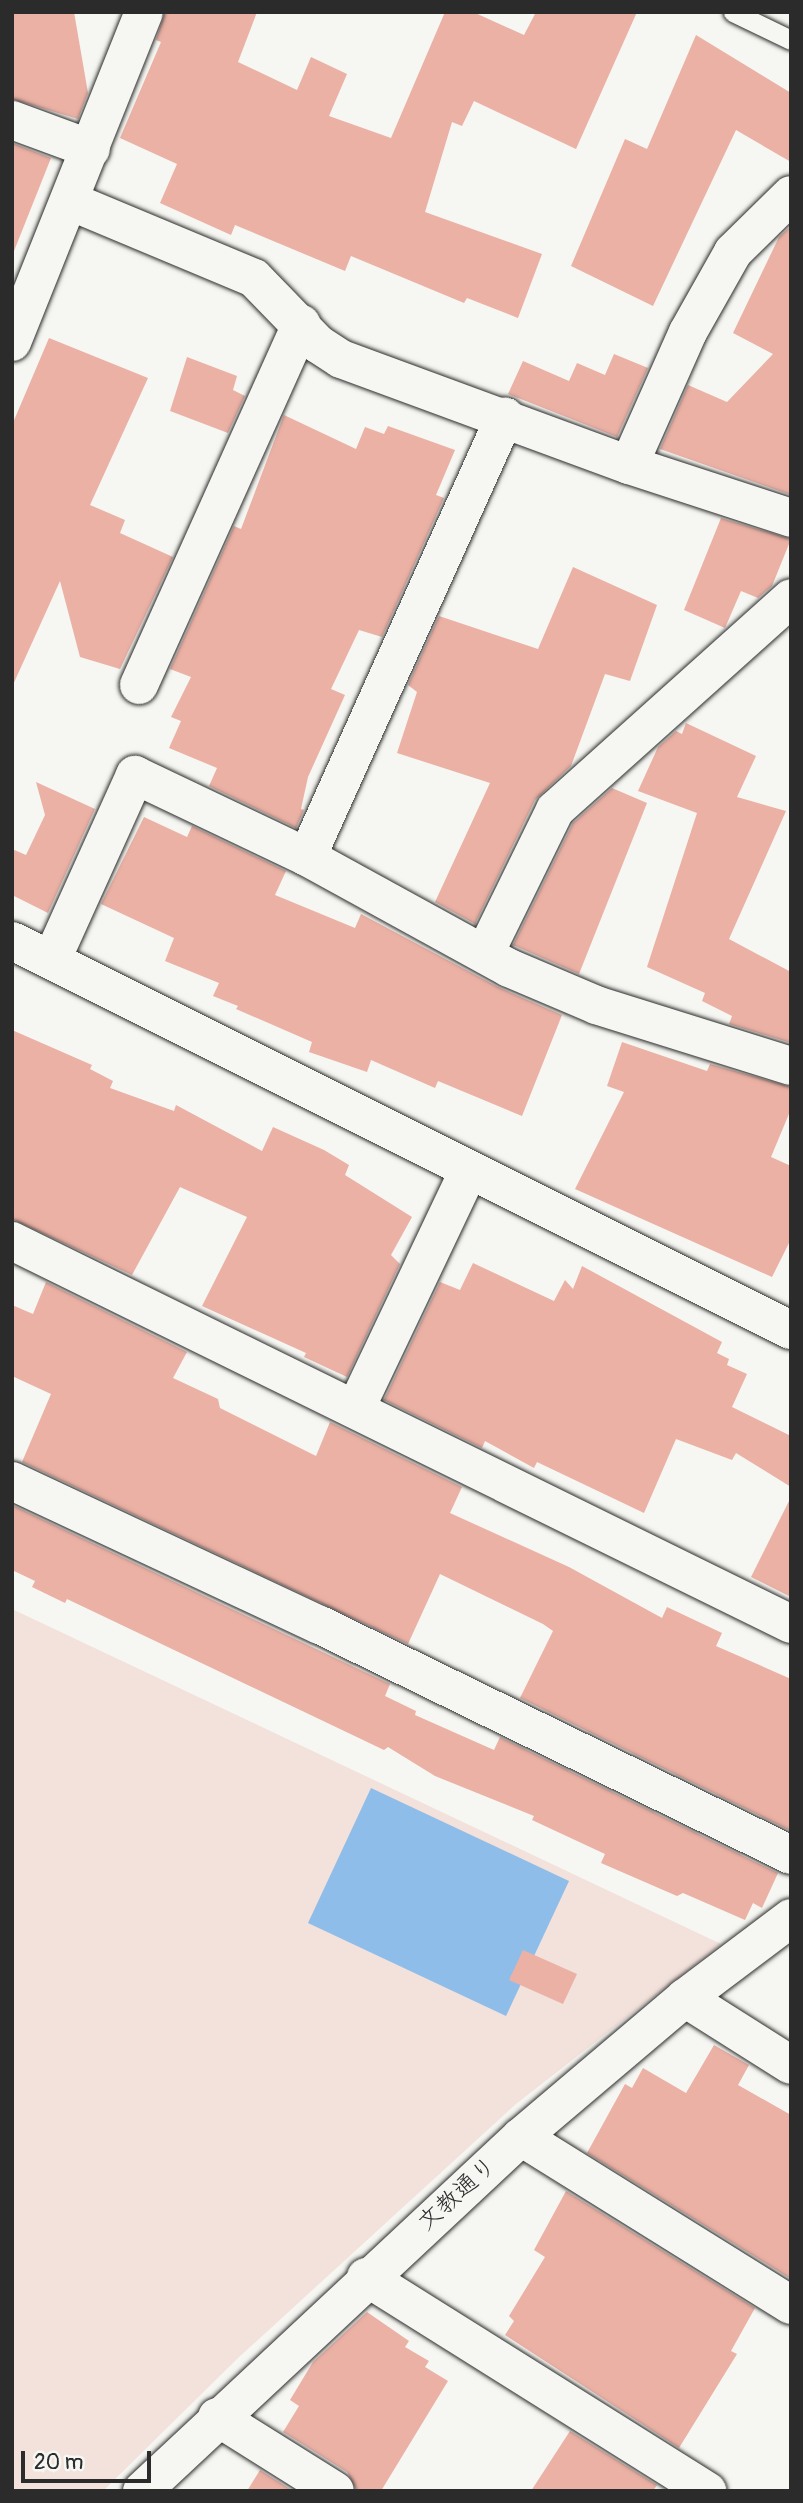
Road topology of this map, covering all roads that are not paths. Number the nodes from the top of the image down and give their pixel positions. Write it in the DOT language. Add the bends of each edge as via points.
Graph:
graph roads {
  1 [pos="144,12"];
  2 [pos="733,12"];
  3 [pos="791,40"];
  4 [pos="12,120"];
  5 [pos="91,149"];
  6 [pos="791,195"];
  7 [pos="70,201"];
  8 [pos="301,324"];
  9 [pos="12,342"];
  10 [pos="506,416"];
  11 [pos="629,465"];
  12 [pos="791,518"];
  13 [pos="791,598"];
  14 [pos="139,685"];
  15 [pos="307,857"];
  16 [pos="12,941"];
  17 [pos="485,953"];
  18 [pos="52,959"];
  19 [pos="791,1066"];
  20 [pos="469,1170"];
  21 [pos="12,1241"];
  22 [pos="791,1330"];
  23 [pos="356,1408"];
  24 [pos="12,1481"];
  25 [pos="791,1624"];
  26 [pos="791,1855"];
  27 [pos="791,1918"];
  28 [pos="685,1998"];
  29 [pos="791,2065"];
  30 [pos="521,2137"];
  31 [pos="366,2277"];
  32 [pos="791,2305"];
  33 [pos="217,2417"];
  34 [pos="142,2491"];
  35 [pos="335,2491"];
  36 [pos="707,2491"];
  1 -- 5 [label="street"];
  2 -- 3 [label="lane"];
  4 -- 5 [label="street"];
  5 -- 7 [label="street"];
  6 -- 11 [label="street" via="733,251 688,332"];
  7 -- 8 [label="street" via="254,278"];
  7 -- 9 [label="street"];
  8 -- 10 [label="street" via="318,344 341,359"];
  8 -- 14 [label="street"];
  10 -- 11 [label="street"];
  10 -- 15 [label="street"];
  11 -- 12 [label="street"];
  13 -- 17 [label="street" via="555,810"];
  15 -- 17 [label="street"];
  15 -- 18 [label="street" via="135,775"];
  16 -- 18 [label="street"];
  17 -- 19 [label="street" via="596,1005"];
  18 -- 20 [label="street"];
  20 -- 22 [label="street"];
  20 -- 23 [label="street"];
  21 -- 23 [label="street"];
  23 -- 25 [label="street"];
  24 -- 26 [label="street"];
  27 -- 28 [label="street, 文教通り"];
  28 -- 29 [label="street"];
  28 -- 30 [label="street, 文教通り"];
  30 -- 31 [label="street, 文教通り"];
  30 -- 32 [label="street"];
  31 -- 33 [label="street, 文教通り"];
  31 -- 36 [label="street"];
  33 -- 34 [label="street, 文教通り"];
  33 -- 35 [label="street"];
}
